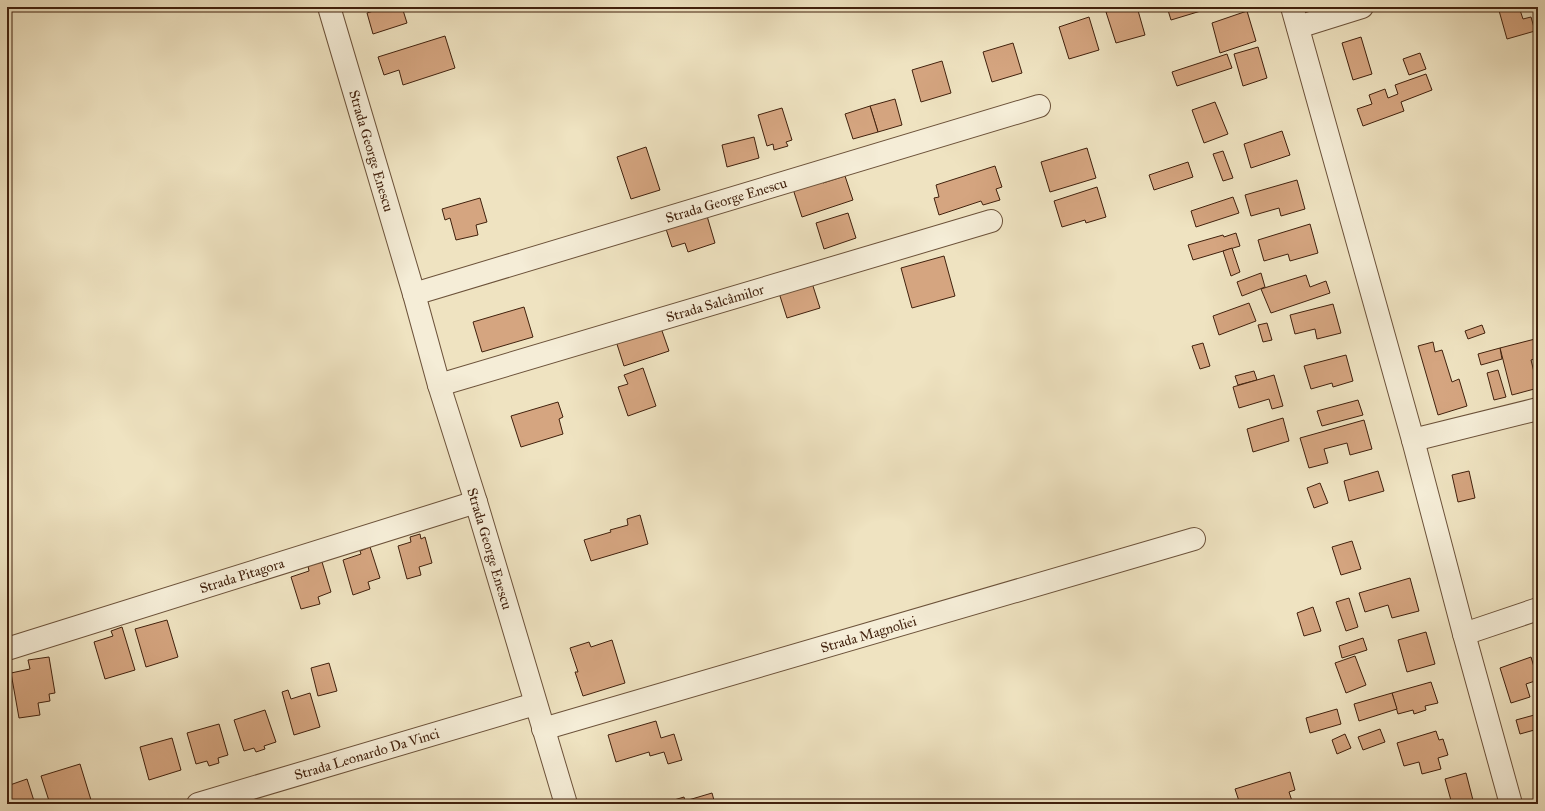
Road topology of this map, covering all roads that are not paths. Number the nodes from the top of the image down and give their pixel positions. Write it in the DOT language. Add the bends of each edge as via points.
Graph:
graph roads {
  1 [pos="329,7"];
  2 [pos="1362,7"];
  3 [pos="1295,17"];
  4 [pos="1038,106"];
  5 [pos="991,221"];
  6 [pos="414,294"];
  7 [pos="439,385"];
  8 [pos="1538,408"];
  9 [pos="1413,440"];
  10 [pos="476,502"];
  11 [pos="1194,539"];
  12 [pos="1538,609"];
  13 [pos="1464,634"];
  14 [pos="7,648"];
  15 [pos="535,704"];
  16 [pos="543,729"];
  17 [pos="198,804"];
  18 [pos="566,804"];
  19 [pos="1511,804"];
  1 -- 6 [label="street, Strada George Enescu"];
  2 -- 3 [label="street"];
  3 -- 9 [label="street"];
  4 -- 6 [label="street, Strada George Enescu"];
  5 -- 7 [label="street, Strada Salcâmilor"];
  6 -- 7 [label="street, Strada George Enescu"];
  7 -- 10 [label="street, Strada George Enescu"];
  8 -- 9 [label="street"];
  9 -- 13 [label="street"];
  10 -- 14 [label="street, Strada Pitagora"];
  10 -- 15 [label="street, Strada George Enescu"];
  11 -- 16 [label="street, Strada Magnoliei"];
  12 -- 13 [label="street"];
  13 -- 19 [label="street"];
  15 -- 16 [label="street, Strada George Enescu"];
  15 -- 17 [label="street, Strada Leonardo Da Vinci"];
  16 -- 18 [label="street, Strada George Enescu"];
}
